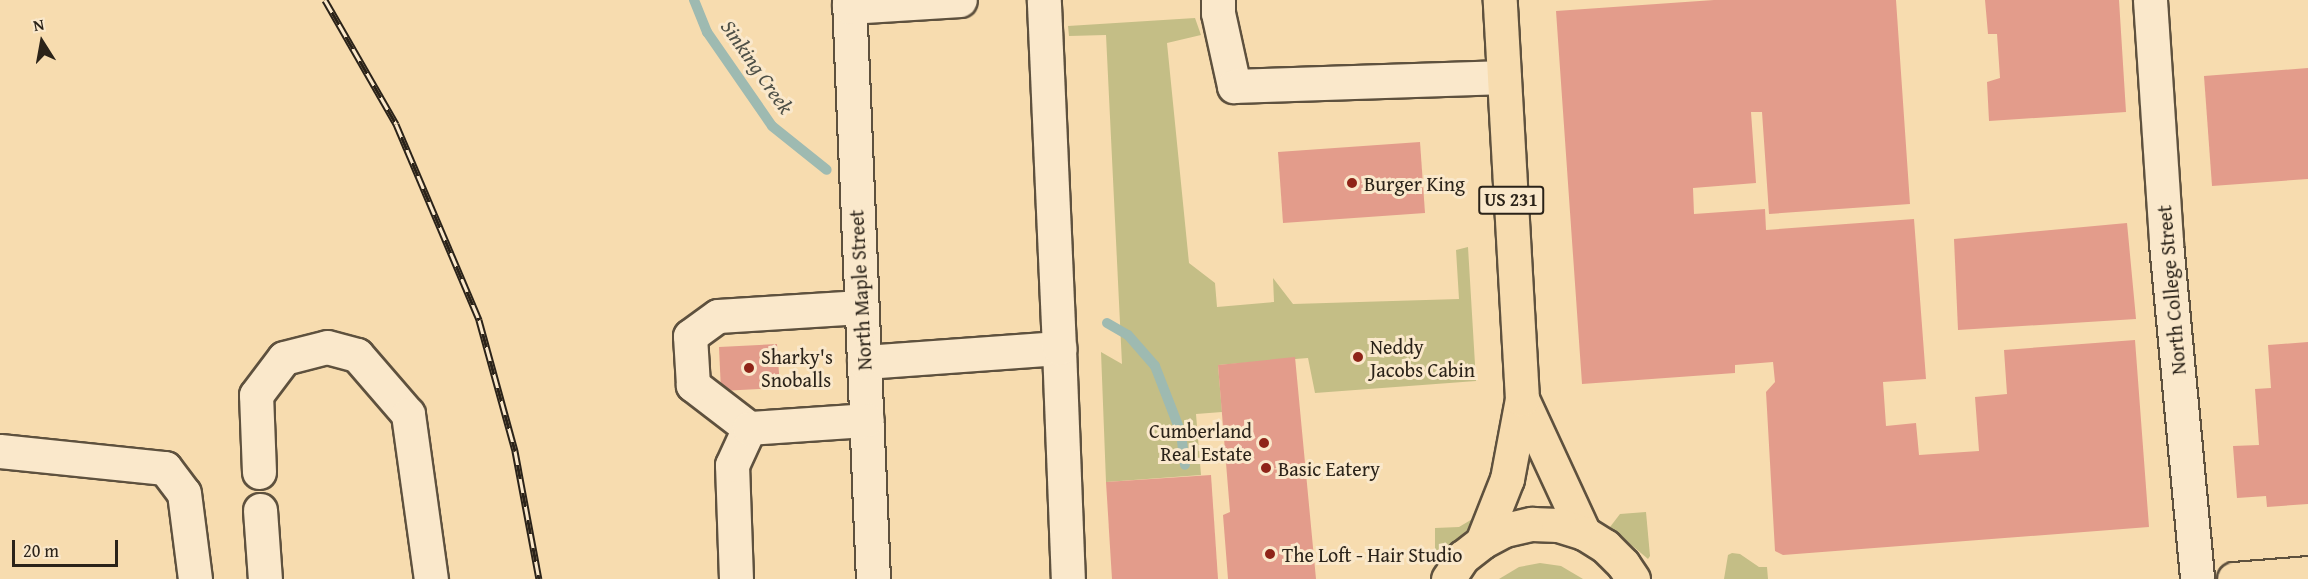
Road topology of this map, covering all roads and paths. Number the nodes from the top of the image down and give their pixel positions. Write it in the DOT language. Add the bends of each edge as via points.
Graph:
graph roads {
  1 [pos="960,0"];
  2 [pos="1044,0"];
  3 [pos="1218,0"];
  4 [pos="1500,0"];
  5 [pos="2150,0"];
  6 [pos="849,3"];
  7 [pos="1504,77"];
  8 [pos="861,307"];
  9 [pos="1059,348"];
  10 [pos="864,362"];
  11 [pos="1522,399"];
  12 [pos="867,420"];
  13 [pos="750,428"];
  14 [pos="0,451"];
  15 [pos="259,472"];
  16 [pos="260,510"];
  17 [pos="1584,533"];
  18 [pos="1482,542"];
  19 [pos="2308,573"];
  20 [pos="1634,574"];
  21 [pos="195,579"];
  22 [pos="265,579"];
  23 [pos="431,579"];
  24 [pos="736,579"];
  25 [pos="873,579"];
  26 [pos="1068,579"];
  27 [pos="1448,579"];
  28 [pos="2197,579"];
  29 [pos="2234,579"];
  1 -- 6 [label="street"];
  2 -- 9 [label="street"];
  3 -- 7 [label="street" via="1234,86"];
  4 -- 7 [label="main road, US 231"];
  5 -- 28 [label="street, North College Street" via="2166,243"];
  6 -- 8 [label="street, North Maple Street"];
  7 -- 11 [label="main road, US 231"];
  8 -- 10 [label="street, North Maple Street"];
  8 -- 13 [label="street" via="718,316 690,336 693,385"];
  9 -- 10 [label="street"];
  9 -- 26 [label="street"];
  10 -- 12 [label="street, North Maple Street"];
  11 -- 17 [label="main road, US 231"];
  11 -- 18 [label="main road, US 231" via="1507,479"];
  12 -- 13 [label="street"];
  12 -- 25 [label="street, North Maple Street"];
  13 -- 24 [label="street" via="732,465"];
  14 -- 21 [label="street" via="165,468 184,493"];
  15 -- 23 [label="street" via="256,395 284,357 327,347 357,355 408,414"];
  16 -- 22 [label="street"];
  17 -- 18 [label="main road, US 231" via="1558,525 1532,524 1505,530"];
  17 -- 20 [label="main road, US 231" via="1605,546"];
  18 -- 27 [label="main road, US 231" via="1463,557"];
  19 -- 29 [label="main road"];
}
